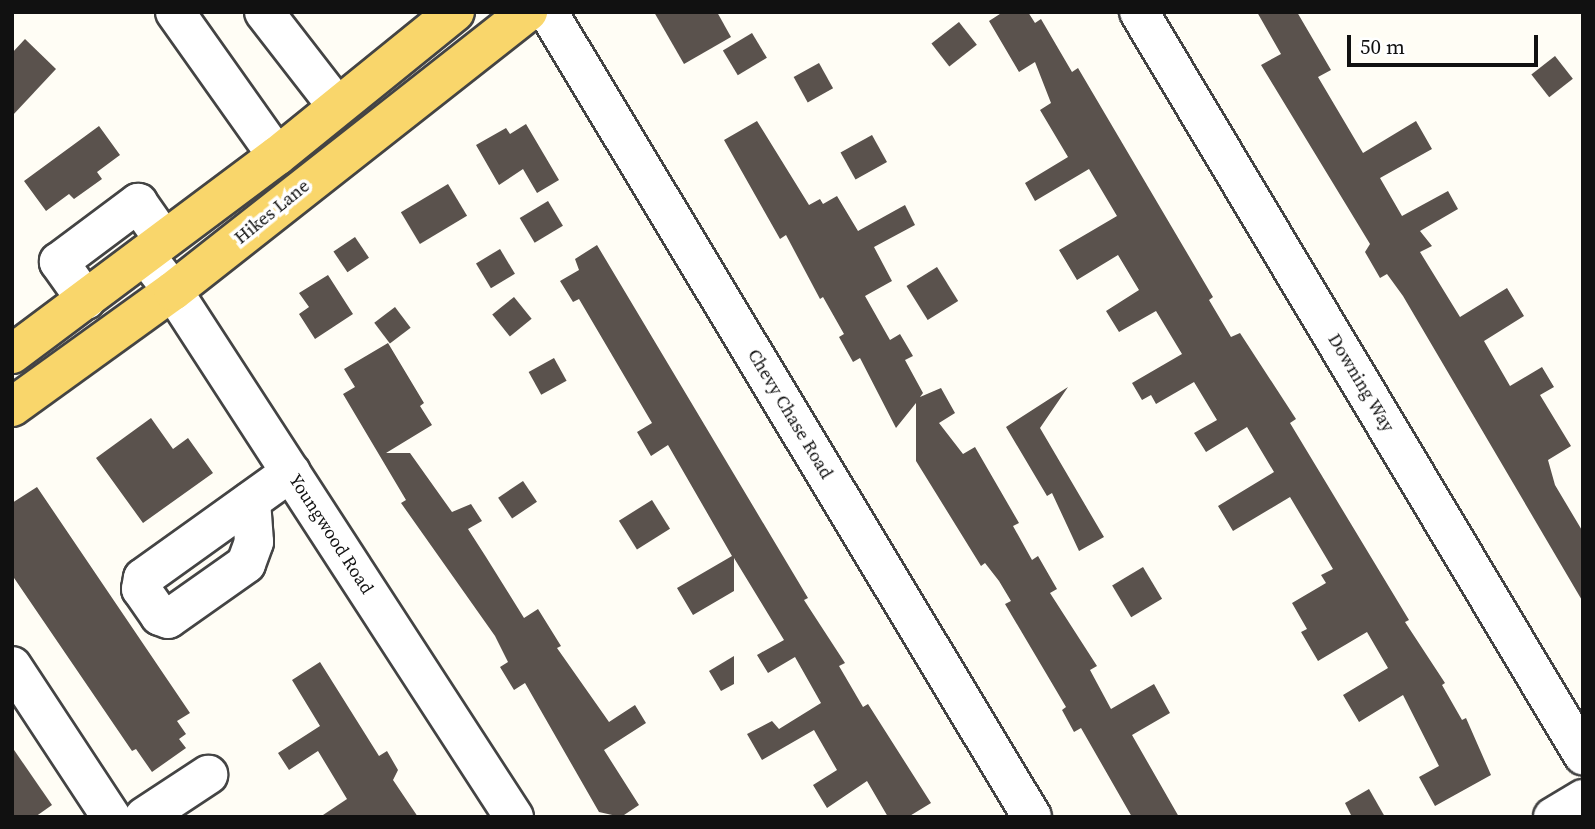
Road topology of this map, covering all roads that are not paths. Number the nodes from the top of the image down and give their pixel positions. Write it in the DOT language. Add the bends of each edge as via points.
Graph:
graph roads {
  1 [pos="175,12"];
  2 [pos="264,12"];
  3 [pos="455,12"];
  4 [pos="528,12"];
  5 [pos="548,12"];
  6 [pos="1139,12"];
  7 [pos="337,106"];
  8 [pos="277,156"];
  9 [pos="155,247"];
  10 [pos="173,290"];
  11 [pos="86,300"];
  12 [pos="12,354"];
  13 [pos="15,400"];
  14 [pos="291,472"];
  15 [pos="251,501"];
  16 [pos="12,666"];
  17 [pos="1583,755"];
  18 [pos="208,775"];
  19 [pos="1583,799"];
  20 [pos="111,817"];
  21 [pos="144,817"];
  22 [pos="514,817"];
  23 [pos="1032,817"];
  24 [pos="1553,817"];
  1 -- 8 [label="street"];
  2 -- 7 [label="street"];
  3 -- 7 [label="main road"];
  4 -- 10 [label="main road, Hikes Lane"];
  5 -- 23 [label="street, Chevy Chase Road"];
  6 -- 17 [label="street, Downing Way"];
  7 -- 8 [label="main road"];
  8 -- 9 [label="main road"];
  9 -- 10 [label="street, Youngwood Road"];
  9 -- 11 [label="main road"];
  9 -- 11 [label="street, Youngwood Road" via="138,203 59,262"];
  10 -- 13 [label="main road, Hikes Lane"];
  10 -- 14 [label="street, Youngwood Road"];
  11 -- 12 [label="main road"];
  14 -- 15 [label="street"];
  14 -- 22 [label="street, Youngwood Road"];
  16 -- 20 [label="street"];
  18 -- 21 [label="street"];
  19 -- 24 [label="street"];
}
